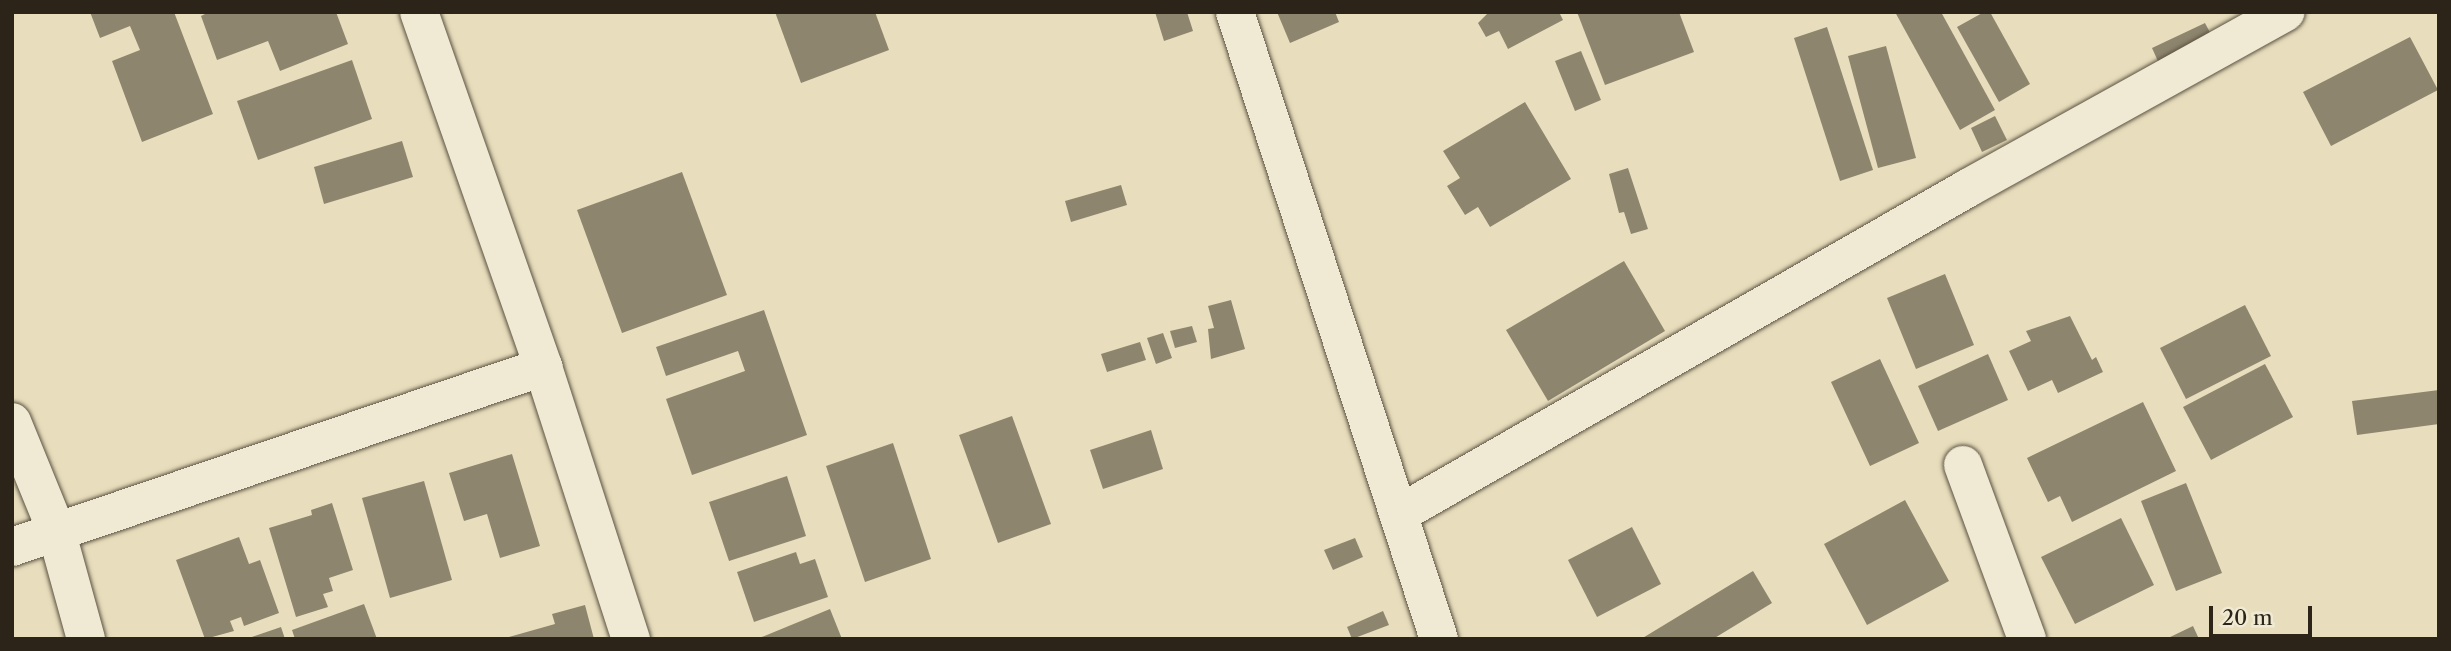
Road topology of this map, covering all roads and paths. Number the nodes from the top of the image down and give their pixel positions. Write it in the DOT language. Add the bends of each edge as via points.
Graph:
graph roads {
  1 [pos="419,12"];
  2 [pos="1235,12"];
  3 [pos="2286,12"];
  4 [pos="543,367"];
  5 [pos="12,422"];
  6 [pos="1964,465"];
  7 [pos="1399,514"];
  8 [pos="57,530"];
  9 [pos="12,547"];
  10 [pos="86,639"];
  11 [pos="631,639"];
  12 [pos="1439,639"];
  13 [pos="2027,639"];
  1 -- 4 [label="street"];
  2 -- 7 [label="street"];
  3 -- 7 [label="street"];
  4 -- 8 [label="street"];
  4 -- 11 [label="street"];
  5 -- 8 [label="street"];
  6 -- 13 [label="street"];
  7 -- 12 [label="street"];
  8 -- 9 [label="street"];
  8 -- 10 [label="street"];
}
